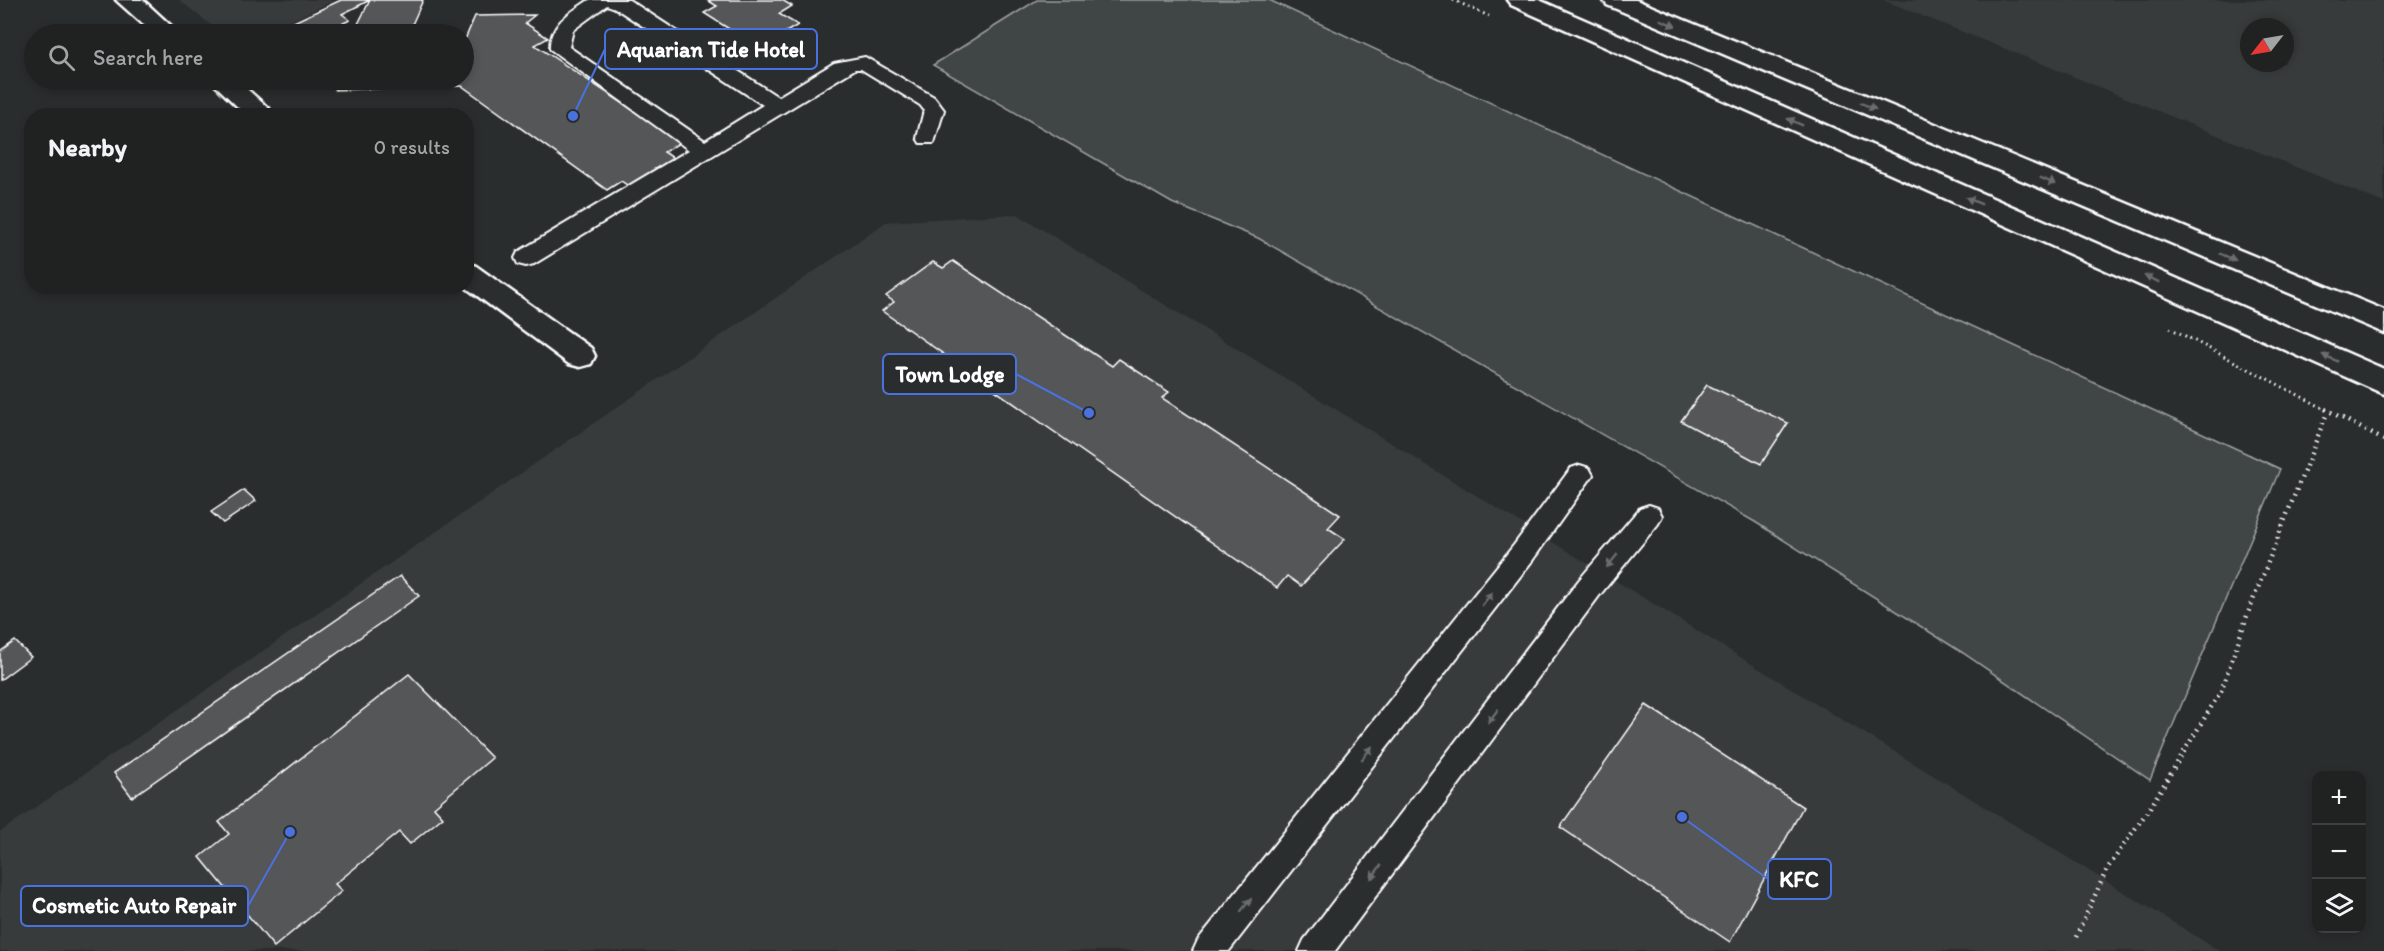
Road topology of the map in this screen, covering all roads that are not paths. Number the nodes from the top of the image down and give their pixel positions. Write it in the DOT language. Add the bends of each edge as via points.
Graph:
graph roads {
  1 [pos="128,0"];
  2 [pos="601,0"];
  3 [pos="611,0"];
  4 [pos="1519,0"];
  5 [pos="1615,0"];
  6 [pos="156,24"];
  7 [pos="234,90"];
  8 [pos="778,106"];
  9 [pos="255,108"];
  10 [pos="927,138"];
  11 [pos="704,150"];
  12 [pos="526,258"];
  13 [pos="474,279"];
  14 [pos="2384,322"];
  15 [pos="580,356"];
  16 [pos="2384,382"];
  17 [pos="1580,475"];
  18 [pos="1649,516"];
  19 [pos="1209,951"];
  20 [pos="1315,951"];
  1 -- 6 [label="main road"];
  2 -- 11 [label="lane" via="561,30 560,49"];
  3 -- 8 [label="lane"];
  16 -- 4 [label="main road, one-way"];
  5 -- 14 [label="main road, one-way"];
  7 -- 9 [label="main road"];
  8 -- 10 [label="lane" via="841,67 865,63 927,101 933,110"];
  8 -- 11 [label="lane"];
  11 -- 12 [label="lane"];
  13 -- 15 [label="main road"];
  19 -- 17 [label="lane, one-way"];
  18 -- 20 [label="lane, one-way" via="1589,588"];
}
